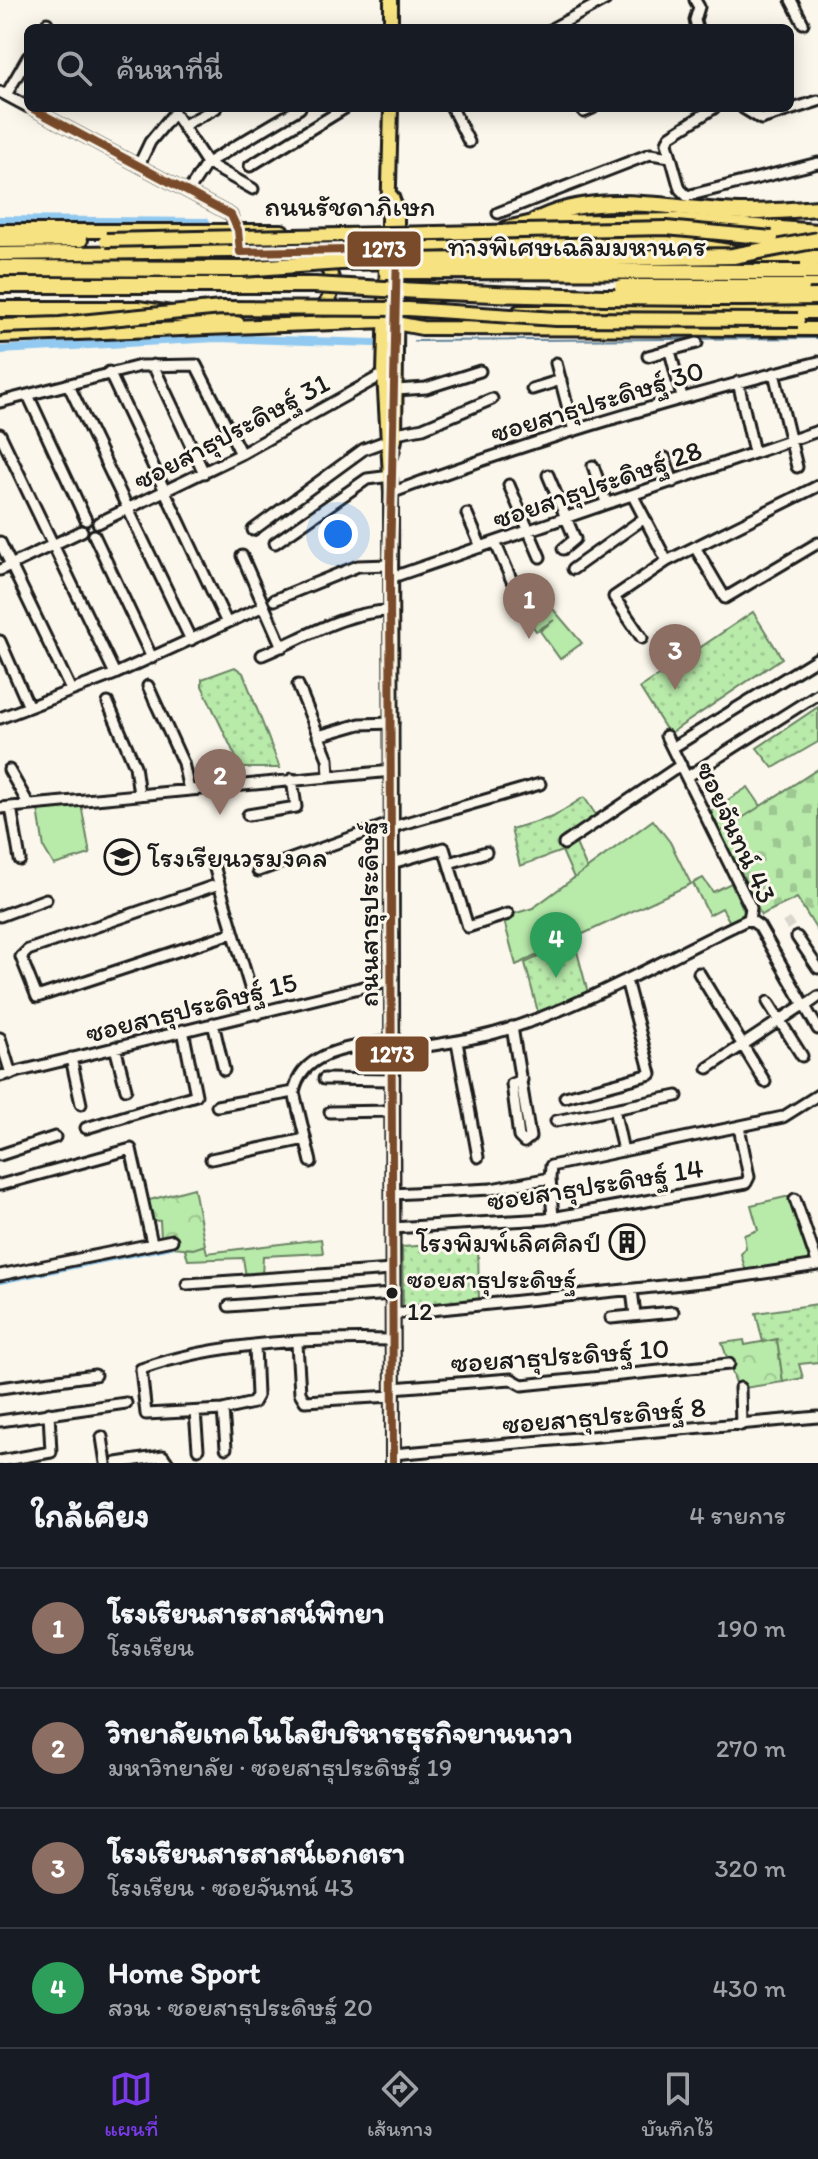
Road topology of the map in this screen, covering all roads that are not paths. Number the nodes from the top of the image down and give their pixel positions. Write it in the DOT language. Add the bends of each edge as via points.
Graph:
graph roads {
  1 [pos="391,0"];
  2 [pos="605,0"];
  3 [pos="695,0"];
  4 [pos="791,0"];
  5 [pos="803,23"];
  6 [pos="391,24"];
  7 [pos="567,24"];
  8 [pos="696,24"];
  9 [pos="24,63"];
  10 [pos="3,93"];
  11 [pos="818,101"];
  12 [pos="24,104"];
  13 [pos="794,109"];
  14 [pos="38,112"];
  15 [pos="208,112"];
  16 [pos="293,112"];
  17 [pos="338,112"];
  18 [pos="391,112"];
  19 [pos="454,112"];
  20 [pos="708,112"];
  21 [pos="750,112"];
  22 [pos="783,112"];
  23 [pos="184,125"];
  24 [pos="469,142"];
  25 [pos="671,157"];
  26 [pos="207,163"];
  27 [pos="818,163"];
  28 [pos="139,165"];
  29 [pos="250,166"];
  30 [pos="253,189"];
  31 [pos="188,192"];
  32 [pos="550,193"];
  33 [pos="216,206"];
  34 [pos="818,208"];
  35 [pos="559,210"];
  36 [pos="392,212"];
  37 [pos="498,213"];
  38 [pos="533,222"];
  39 [pos="509,227"];
  40 [pos="413,229"];
  41 [pos="224,230"];
  42 [pos="238,230"];
  43 [pos="372,230"];
  44 [pos="392,230"];
  45 [pos="0,231"];
  46 [pos="285,231"];
  47 [pos="818,231"];
  48 [pos="818,240"];
  49 [pos="0,241"];
  50 [pos="455,245"];
  51 [pos="437,246"];
  52 [pos="392,249"];
  53 [pos="305,251"];
  54 [pos="247,252"];
  55 [pos="0,254"];
  56 [pos="818,258"];
  57 [pos="0,268"];
  58 [pos="242,269"];
  59 [pos="818,272"];
  60 [pos="801,280"];
  61 [pos="0,285"];
  62 [pos="314,285"];
  63 [pos="818,287"];
  64 [pos="818,297"];
  65 [pos="0,309"];
  66 [pos="563,312"];
  67 [pos="818,312"];
  68 [pos="441,313"];
  69 [pos="393,320"];
  70 [pos="818,320"];
  71 [pos="306,322"];
  72 [pos="345,322"];
  73 [pos="237,324"];
  74 [pos="0,326"];
  75 [pos="422,328"];
  76 [pos="518,329"];
  77 [pos="818,329"];
  78 [pos="0,336"];
  79 [pos="697,343"];
  80 [pos="391,345"];
  81 [pos="670,351"];
  82 [pos="648,356"];
  83 [pos="818,362"];
  84 [pos="556,363"];
  85 [pos="153,365"];
  86 [pos="480,371"];
  87 [pos="109,372"];
  88 [pos="774,373"];
  89 [pos="384,374"];
  90 [pos="561,380"];
  91 [pos="738,382"];
  92 [pos="68,384"];
  93 [pos="532,389"];
  94 [pos="396,390"];
  95 [pos="28,395"];
  96 [pos="682,397"];
  97 [pos="492,399"];
  98 [pos="0,402"];
  99 [pos="574,431"];
  100 [pos="818,431"];
  101 [pos="0,434"];
  102 [pos="391,437"];
  103 [pos="790,440"];
  104 [pos="754,452"];
  105 [pos="241,454"];
  106 [pos="665,458"];
  107 [pos="593,466"];
  108 [pos="797,467"];
  109 [pos="204,473"];
  110 [pos="548,475"];
  111 [pos="391,476"];
  112 [pos="673,482"];
  113 [pos="509,485"];
  114 [pos="818,486"];
  115 [pos="165,493"];
  116 [pos="391,493"];
  117 [pos="633,496"];
  118 [pos="606,502"];
  119 [pos="127,510"];
  120 [pos="467,514"];
  121 [pos="567,516"];
  122 [pos="643,519"];
  123 [pos="86,520"];
  124 [pos="98,523"];
  125 [pos="527,529"];
  126 [pos="253,530"];
  127 [pos="82,531"];
  128 [pos="94,535"];
  129 [pos="0,542"];
  130 [pos="495,542"];
  131 [pos="275,543"];
  132 [pos="818,543"];
  133 [pos="52,546"];
  134 [pos="481,547"];
  135 [pos="695,547"];
  136 [pos="563,549"];
  137 [pos="242,556"];
  138 [pos="540,557"];
  139 [pos="667,561"];
  140 [pos="11,565"];
  141 [pos="573,569"];
  142 [pos="0,570"];
  143 [pos="390,572"];
  144 [pos="512,581"];
  145 [pos="274,600"];
  146 [pos="264,606"];
  147 [pos="391,611"];
  148 [pos="227,623"];
  149 [pos="642,638"];
  150 [pos="191,640"];
  151 [pos="0,641"];
  152 [pos="282,647"];
  153 [pos="262,655"];
  154 [pos="152,658"];
  155 [pos="818,658"];
  156 [pos="115,674"];
  157 [pos="298,685"];
  158 [pos="148,686"];
  159 [pos="71,690"];
  160 [pos="818,694"];
  161 [pos="108,703"];
  162 [pos="29,707"];
  163 [pos="0,718"];
  164 [pos="393,723"];
  165 [pos="318,736"];
  166 [pos="666,736"];
  167 [pos="672,748"];
  168 [pos="681,765"];
  169 [pos="9,770"];
  170 [pos="392,771"];
  171 [pos="329,776"];
  172 [pos="687,777"];
  173 [pos="292,779"];
  174 [pos="540,784"];
  175 [pos="189,790"];
  176 [pos="139,794"];
  177 [pos="29,805"];
  178 [pos="11,807"];
  179 [pos="0,808"];
  180 [pos="248,815"];
  181 [pos="392,825"];
  182 [pos="564,844"];
  183 [pos="486,852"];
  184 [pos="20,860"];
  185 [pos="392,863"];
  186 [pos="449,863"];
  187 [pos="214,865"];
  188 [pos="258,871"];
  189 [pos="219,884"];
  190 [pos="46,899"];
  191 [pos="508,914"];
  192 [pos="0,916"];
  193 [pos="749,919"];
  194 [pos="232,933"];
  195 [pos="797,937"];
  196 [pos="818,968"];
  197 [pos="699,973"];
  198 [pos="392,980"];
  199 [pos="626,980"];
  200 [pos="818,997"];
  201 [pos="768,1002"];
  202 [pos="818,1006"];
  203 [pos="805,1008"];
  204 [pos="258,1014"];
  205 [pos="779,1020"];
  206 [pos="213,1023"];
  207 [pos="512,1027"];
  208 [pos="818,1029"];
  209 [pos="183,1030"];
  210 [pos="0,1038"];
  211 [pos="457,1042"];
  212 [pos="741,1045"];
  213 [pos="392,1046"];
  214 [pos="115,1047"];
  215 [pos="802,1056"];
  216 [pos="71,1058"];
  217 [pos="708,1068"];
  218 [pos="224,1070"];
  219 [pos="11,1074"];
  220 [pos="0,1076"];
  221 [pos="324,1079"];
  222 [pos="392,1080"];
  223 [pos="522,1080"];
  224 [pos="765,1082"];
  225 [pos="126,1089"];
  226 [pos="294,1092"];
  227 [pos="818,1095"];
  228 [pos="677,1096"];
  229 [pos="565,1097"];
  230 [pos="81,1104"];
  231 [pos="217,1106"];
  232 [pos="614,1109"];
  233 [pos="392,1111"];
  234 [pos="330,1112"];
  235 [pos="556,1121"];
  236 [pos="739,1127"];
  237 [pos="86,1128"];
  238 [pos="55,1137"];
  239 [pos="305,1139"];
  240 [pos="623,1151"];
  241 [pos="0,1155"];
  242 [pos="478,1157"];
  243 [pos="211,1159"];
  244 [pos="311,1162"];
  245 [pos="550,1178"];
  246 [pos="0,1185"];
  247 [pos="392,1194"];
  248 [pos="795,1199"];
  249 [pos="553,1218"];
  250 [pos="392,1228"];
  251 [pos="172,1240"];
  252 [pos="152,1243"];
  253 [pos="818,1265"];
  254 [pos="392,1270"];
  255 [pos="0,1275"];
  256 [pos="187,1284"];
  257 [pos="632,1290"];
  258 [pos="392,1294"];
  259 [pos="229,1306"];
  260 [pos="673,1312"];
  261 [pos="392,1314"];
  262 [pos="635,1315"];
  263 [pos="611,1318"];
  264 [pos="392,1340"];
  265 [pos="297,1344"];
  266 [pos="255,1346"];
  267 [pos="729,1364"];
  268 [pos="95,1375"];
  269 [pos="0,1388"];
  270 [pos="740,1388"];
  271 [pos="392,1392"];
  272 [pos="126,1403"];
  273 [pos="223,1410"];
  274 [pos="195,1412"];
  275 [pos="49,1413"];
  276 [pos="818,1417"];
  277 [pos="0,1421"];
  278 [pos="741,1425"];
  279 [pos="102,1437"];
  280 [pos="226,1448"];
  281 [pos="198,1449"];
  282 [pos="393,1459"];
  283 [pos="0,1461"];
  284 [pos="106,1463"];
  285 [pos="117,1463"];
  286 [pos="168,1463"];
  1 -- 6 [label="main road"];
  2 -- 7 [label="street"];
  3 -- 8 [label="street"];
  4 -- 5 [label="street"];
  9 -- 10 [label="street"];
  10 -- 12 [label="street"];
  11 -- 13 [label="street"];
  14 -- 28 [label="street"];
  15 -- 23 [label="street"];
  16 -- 26 [label="street"];
  17 -- 29 [label="street"];
  18 -- 36 [label="main road, ถนนสาธุประดิษฐ์"];
  19 -- 24 [label="street"];
  20 -- 25 [label="street" via="670,136"];
  21 -- 22 [label="street" via="761,119"];
  23 -- 26 [label="street"];
  23 -- 28 [label="street" via="170,115"];
  25 -- 27 [label="street" via="687,196"];
  25 -- 32 [label="street" via="634,158"];
  26 -- 30 [label="street"];
  26 -- 31 [label="street"];
  28 -- 31 [label="street"];
  31 -- 33 [label="street"];
  32 -- 35 [label="street"];
  32 -- 37 [label="street"];
  33 -- 41 [label="street"];
  33 -- 42 [label="street" via="231,215"];
  34 -- 35 [label="highway" via="713,210 621,203"];
  35 -- 38 [label="highway"];
  36 -- 40 [label="main road"];
  36 -- 43 [label="main road"];
  36 -- 44 [label="main road, ถนนสาธุประดิษฐ์"];
  38 -- 39 [label="main road, ถนนรัชดาภิเษก"];
  38 -- 47 [label="main road, ถนนรัชดาภิเษก" via="681,220"];
  39 -- 40 [label="main road, ถนนรัชดาภิเษก"];
  39 -- 50 [label="main road, ถนนรัชดาภิเษก"];
  40 -- 44 [label="main road, ถนนรัชดาภิเษก"];
  41 -- 42 [label="main road, ถนนรัชดาภิเษก"];
  41 -- 45 [label="main road, ถนนรัชดาภิเษก"];
  42 -- 46 [label="main road, ถนนรัชดาภิเษก"];
  42 -- 54 [label="street"];
  43 -- 44 [label="main road, ถนนรัชดาภิเษก"];
  43 -- 46 [label="main road, ถนนรัชดาภิเษก"];
  44 -- 52 [label="main road, ถนนสาธุประดิษฐ์"];
  46 -- 54 [label="main road"];
  48 -- 49 [label="main road, ถนนรัชดาภิเษก, bridge" via="666,228"];
  48 -- 58 [label="highway, bridge" via="733,256 340,262"];
  50 -- 51 [label="main road, ถนนรัชดาภิเษก"];
  50 -- 56 [label="highway" via="676,243 763,258"];
  51 -- 52 [label="main road, ถนนรัชดาภิเษก"];
  51 -- 68 [label="main road" via="422,263 420,289 425,302"];
  52 -- 53 [label="main road, ถนนรัชดาภิเษก"];
  52 -- 69 [label="main road, ถนนสาธุประดิษฐ์"];
  53 -- 54 [label="main road, ถนนรัชดาภิเษก"];
  53 -- 71 [label="main road" via="327,267 333,285 329,301"];
  54 -- 55 [label="main road, ถนนรัชดาภิเษก"];
  57 -- 58 [label="highway, ทางพิเศษเฉลิมมหานคร"];
  58 -- 60 [label="highway, ทางพิเศษเฉลิมมหานคร, bridge"];
  59 -- 60 [label="highway, ทางพิเศษเฉลิมมหานคร"];
  60 -- 62 [label="highway, ทางพิเศษเฉลิมมหานคร, bridge"];
  60 -- 63 [label="highway, ทางพิเศษเฉลิมมหานคร"];
  61 -- 62 [label="highway, ทางพิเศษเฉลิมมหานคร"];
  62 -- 64 [label="highway, bridge" via="458,294"];
  65 -- 73 [label="highway" via="138,309"];
  66 -- 67 [label="main road"];
  66 -- 68 [label="main road"];
  66 -- 76 [label="main road"];
  68 -- 69 [label="main road"];
  69 -- 72 [label="main road"];
  69 -- 75 [label="main road"];
  69 -- 80 [label="main road, ถนนสาธุประดิษฐ์"];
  70 -- 74 [label="main road, bridge" via="556,319 408,309 221,308"];
  71 -- 72 [label="main road"];
  71 -- 73 [label="main road"];
  72 -- 80 [label="main road" via="372,331"];
  73 -- 78 [label="main road"];
  75 -- 76 [label="main road"];
  75 -- 80 [label="main road"];
  76 -- 77 [label="main road"];
  79 -- 81 [label="street"];
  80 -- 89 [label="main road, ถนนสาธุประดิษฐ์"];
  80 -- 94 [label="main road, ถนนสาธุประดิษฐ์"];
  81 -- 82 [label="street"];
  81 -- 96 [label="street"];
  83 -- 88 [label="street, ซอยสาธุประดิษฐ์ 30"];
  84 -- 90 [label="street"];
  85 -- 87 [label="street"];
  85 -- 105 [label="street" via="196,365"];
  85 -- 109 [label="street"];
  86 -- 94 [label="street" via="426,388"];
  87 -- 92 [label="street"];
  87 -- 115 [label="street"];
  88 -- 91 [label="street, ซอยสาธุประดิษฐ์ 30"];
  88 -- 103 [label="street"];
  89 -- 102 [label="main road, ถนนสาธุประดิษฐ์"];
  89 -- 105 [label="street, ซอยสาธุประดิษฐ์ 31"];
  90 -- 93 [label="street"];
  90 -- 99 [label="street"];
  91 -- 96 [label="street, ซอยสาธุประดิษฐ์ 30"];
  91 -- 104 [label="street"];
  92 -- 95 [label="street"];
  92 -- 119 [label="street"];
  94 -- 102 [label="main road, ถนนสาธุประดิษฐ์"];
  95 -- 98 [label="street"];
  95 -- 123 [label="street"];
  96 -- 99 [label="street, ซอยสาธุประดิษฐ์ 30"];
  97 -- 102 [label="street"];
  99 -- 116 [label="street, ซอยสาธุประดิษฐ์ 30" via="450,468"];
  100 -- 103 [label="street, ซอยสาธุประดิษฐ์ 28"];
  101 -- 133 [label="street"];
  102 -- 111 [label="main road, ถนนสาธุประดิษฐ์"];
  102 -- 126 [label="street" via="364,449"];
  103 -- 104 [label="street, ซอยสาธุประดิษฐ์ 28"];
  103 -- 108 [label="street"];
  104 -- 112 [label="street, ซอยสาธุประดิษฐ์ 28"];
  105 -- 109 [label="street, ซอยสาธุประดิษฐ์ 31"];
  106 -- 112 [label="street"];
  107 -- 118 [label="street"];
  109 -- 115 [label="street, ซอยสาธุประดิษฐ์ 31"];
  110 -- 121 [label="street"];
  111 -- 116 [label="main road, ถนนสาธุประดิษฐ์"];
  111 -- 131 [label="street" via="367,479"];
  112 -- 117 [label="street, ซอยสาธุประดิษฐ์ 28"];
  113 -- 125 [label="street"];
  114 -- 135 [label="street"];
  115 -- 119 [label="street, ซอยสาธุประดิษฐ์ 31"];
  115 -- 148 [label="street"];
  116 -- 143 [label="main road, ถนนสาธุประดิษฐ์"];
  117 -- 118 [label="street, ซอยสาธุประดิษฐ์ 28"];
  117 -- 122 [label="street"];
  118 -- 121 [label="street, ซอยสาธุประดิษฐ์ 28"];
  119 -- 124 [label="street, ซอยสาธุประดิษฐ์ 31"];
  119 -- 150 [label="street"];
  120 -- 134 [label="street"];
  121 -- 125 [label="street, ซอยสาธุประดิษฐ์ 28"];
  121 -- 136 [label="street" via="575,539"];
  122 -- 139 [label="street"];
  122 -- 141 [label="street"];
  123 -- 124 [label="street"];
  123 -- 127 [label="street"];
  124 -- 128 [label="street"];
  125 -- 130 [label="street, ซอยสาธุประดิษฐ์ 28"];
  125 -- 138 [label="street"];
  127 -- 128 [label="street"];
  127 -- 133 [label="street"];
  128 -- 154 [label="street"];
  129 -- 140 [label="street"];
  130 -- 134 [label="street, ซอยสาธุประดิษฐ์ 28"];
  130 -- 144 [label="street"];
  132 -- 135 [label="street" via="725,598"];
  133 -- 140 [label="street"];
  133 -- 156 [label="street"];
  134 -- 143 [label="street, ซอยสาธุประดิษฐ์ 28"];
  135 -- 139 [label="street"];
  137 -- 146 [label="street"];
  139 -- 149 [label="street" via="614,597"];
  140 -- 142 [label="street"];
  140 -- 159 [label="street"];
  143 -- 145 [label="street, ซอยสาธุประดิษฐ์ 28" via="358,566"];
  143 -- 147 [label="main road, ถนนสาธุประดิษฐ์"];
  146 -- 148 [label="street"];
  146 -- 152 [label="street"];
  147 -- 152 [label="street" via="344,619"];
  147 -- 164 [label="main road, ถนนสาธุประดิษฐ์"];
  148 -- 150 [label="street"];
  150 -- 154 [label="street"];
  151 -- 162 [label="street"];
  152 -- 153 [label="street"];
  154 -- 156 [label="street"];
  155 -- 167 [label="street"];
  156 -- 159 [label="street"];
  157 -- 165 [label="street"];
  158 -- 175 [label="street" via="183,763"];
  159 -- 162 [label="street"];
  160 -- 172 [label="street"];
  161 -- 176 [label="street" via="135,766"];
  162 -- 163 [label="street"];
  164 -- 165 [label="street" via="360,724"];
  164 -- 170 [label="main road, ถนนสาธุประดิษฐ์"];
  165 -- 171 [label="street"];
  166 -- 167 [label="street, ซอยจันทน์ 43"];
  167 -- 168 [label="street, ซอยจันทน์ 43"];
  168 -- 172 [label="street, ซอยจันทน์ 43"];
  168 -- 182 [label="street"];
  169 -- 177 [label="street"];
  170 -- 171 [label="street"];
  170 -- 181 [label="main road, ถนนสาธุประดิษฐ์"];
  171 -- 173 [label="street"];
  172 -- 193 [label="street, ซอยจันทน์ 43" via="751,908"];
  173 -- 175 [label="street"];
  173 -- 180 [label="street" via="296,807"];
  174 -- 181 [label="street"];
  175 -- 176 [label="street"];
  176 -- 177 [label="street"];
  177 -- 178 [label="street"];
  178 -- 179 [label="street"];
  178 -- 184 [label="street"];
  181 -- 185 [label="main road, ถนนสาธุประดิษฐ์"];
  181 -- 188 [label="street"];
  183 -- 186 [label="street"];
  185 -- 186 [label="street" via="444,848"];
  185 -- 198 [label="main road, ถนนสาธุประดิษฐ์"];
  186 -- 191 [label="street" via="468,927"];
  187 -- 189 [label="street"];
  189 -- 194 [label="street"];
  189 -- 194 [label="street" via="28,950 21,957 37,997"];
  190 -- 192 [label="street"];
  193 -- 199 [label="street"];
  193 -- 203 [label="street, ซอยจันทน์ 43" via="759,926"];
  194 -- 204 [label="street"];
  195 -- 196 [label="street"];
  197 -- 212 [label="street"];
  198 -- 204 [label="street, ซอยสาธุประดิษฐ์ 15"];
  198 -- 213 [label="main road, ถนนสาธุประดิษฐ์"];
  199 -- 207 [label="street"];
  199 -- 229 [label="street" via="651,1074"];
  200 -- 203 [label="street"];
  201 -- 205 [label="street"];
  202 -- 203 [label="street"];
  203 -- 205 [label="street"];
  203 -- 208 [label="street, ซอยจันทน์ 43"];
  204 -- 206 [label="street, ซอยสาธุประดิษฐ์ 15"];
  205 -- 212 [label="street"];
  205 -- 215 [label="street"];
  206 -- 209 [label="street, ซอยสาธุประดิษฐ์ 15"];
  206 -- 218 [label="street"];
  207 -- 211 [label="street"];
  207 -- 223 [label="street"];
  209 -- 214 [label="street, ซอยสาธุประดิษฐ์ 15"];
  209 -- 237 [label="street" via="196,1095"];
  210 -- 219 [label="street"];
  211 -- 213 [label="street"];
  211 -- 242 [label="street"];
  212 -- 217 [label="street"];
  212 -- 224 [label="street"];
  213 -- 222 [label="main road, ถนนสาธุประดิษฐ์"];
  213 -- 226 [label="street" via="331,1053 308,1064"];
  214 -- 216 [label="street, ซอยสาธุประดิษฐ์ 15"];
  214 -- 225 [label="street"];
  216 -- 219 [label="street, ซอยสาธุประดิษฐ์ 15"];
  216 -- 230 [label="street"];
  219 -- 220 [label="street, ซอยสาธุประดิษฐ์ 15"];
  221 -- 222 [label="street"];
  222 -- 233 [label="main road, ถนนสาธุประดิษฐ์"];
  223 -- 223 [label="street" via="530,1137 524,1142 512,1084"];
  226 -- 231 [label="street"];
  226 -- 239 [label="street"];
  227 -- 236 [label="street" via="783,1117"];
  228 -- 232 [label="street"];
  232 -- 235 [label="street"];
  232 -- 240 [label="street"];
  233 -- 234 [label="street"];
  233 -- 247 [label="main road, ถนนสาธุประดิษฐ์"];
  236 -- 240 [label="street"];
  236 -- 249 [label="street, ซอยสาธุประดิษฐ์ 14" via="746,1183"];
  238 -- 241 [label="street"];
  239 -- 243 [label="street"];
  239 -- 244 [label="street"];
  240 -- 245 [label="street" via="551,1166"];
  245 -- 247 [label="street" via="491,1189"];
  245 -- 249 [label="street"];
  246 -- 252 [label="street" via="131,1149"];
  247 -- 250 [label="main road, ถนนสาธุประดิษฐ์"];
  248 -- 253 [label="street"];
  249 -- 250 [label="street, ซอยสาธุประดิษฐ์ 14"];
  250 -- 254 [label="main road, ถนนสาธุประดิษฐ์"];
  251 -- 252 [label="street"];
  252 -- 255 [label="street"];
  253 -- 257 [label="street"];
  254 -- 256 [label="street"];
  254 -- 258 [label="main road, ถนนสาธุประดิษฐ์"];
  257 -- 261 [label="street"];
  257 -- 262 [label="street"];
  258 -- 259 [label="street"];
  258 -- 261 [label="main road, ถนนสาธุประดิษฐ์"];
  260 -- 262 [label="street"];
  261 -- 264 [label="main road, ถนนสาธุประดิษฐ์"];
  262 -- 263 [label="street"];
  264 -- 265 [label="street"];
  264 -- 271 [label="main road, ถนนสาธุประดิษฐ์"];
  265 -- 266 [label="street"];
  265 -- 271 [label="street, ซอยสาธุประดิษฐ์ 10" via="305,1401"];
  266 -- 273 [label="street" via="256,1399"];
  266 -- 274 [label="street" via="198,1351 141,1369 146,1414"];
  267 -- 271 [label="street, ซอยสาธุประดิษฐ์ 10"];
  268 -- 269 [label="street"];
  270 -- 278 [label="street"];
  271 -- 282 [label="main road, ถนนสาธุประดิษฐ์"];
  272 -- 275 [label="street"];
  273 -- 274 [label="street"];
  273 -- 280 [label="street"];
  274 -- 281 [label="street"];
  275 -- 277 [label="street"];
  275 -- 283 [label="street" via="51,1452"];
  276 -- 278 [label="street, ซอยสาธุประดิษฐ์ 8"];
  278 -- 282 [label="street, ซอยสาธุประดิษฐ์ 8"];
  279 -- 284 [label="street"];
  285 -- 286 [label="street" via="163,1456"];
}
